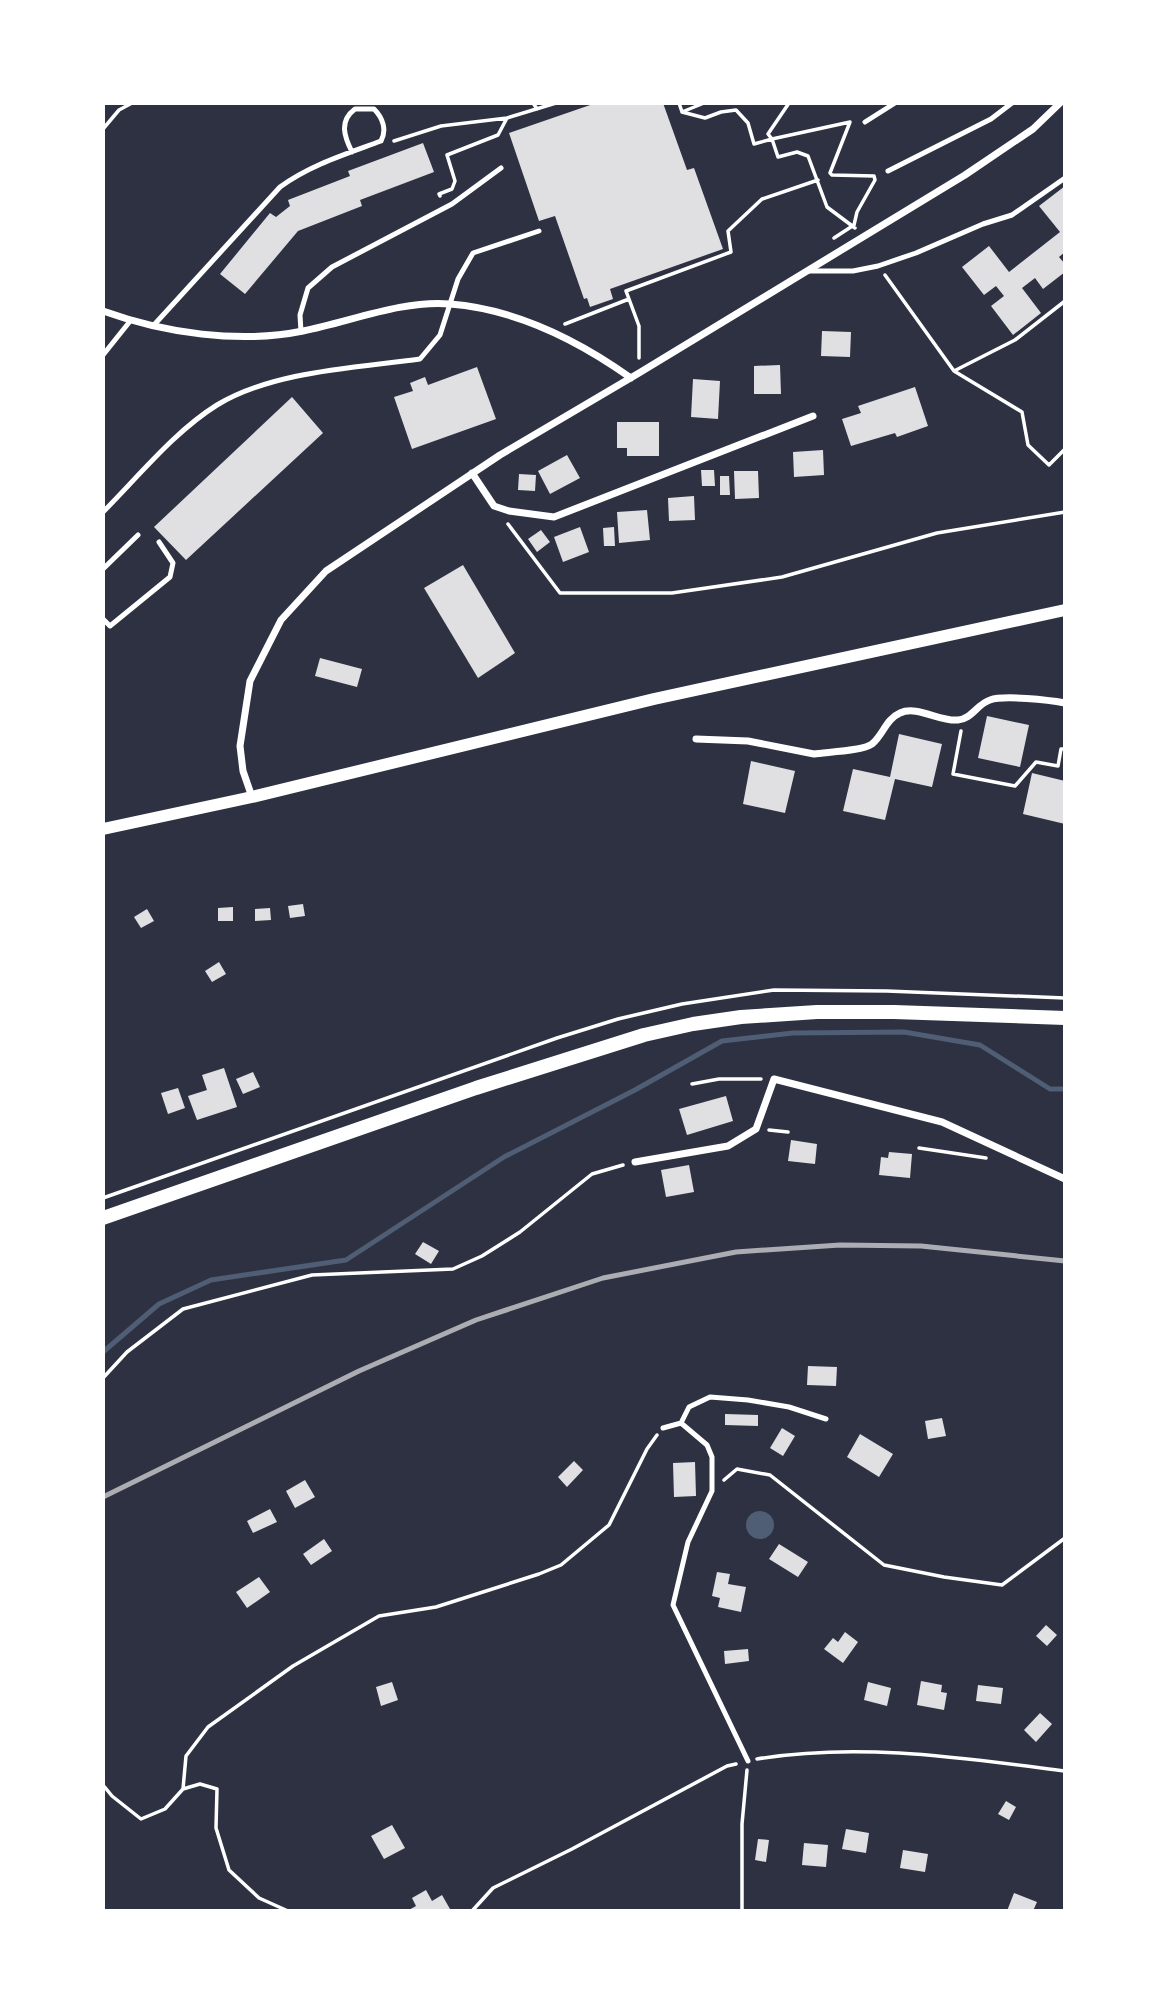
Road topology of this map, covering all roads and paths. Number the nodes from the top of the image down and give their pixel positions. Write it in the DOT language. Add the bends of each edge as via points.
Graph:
graph roads {
  1 [pos="132,103"];
  2 [pos="533,103"];
  3 [pos="556,103"];
  4 [pos="679,103"];
  5 [pos="704,103"];
  6 [pos="789,103"];
  7 [pos="895,103"];
  8 [pos="1012,103"];
  9 [pos="1060,103"];
  10 [pos="537,109"];
  11 [pos="682,111"];
  12 [pos="508,118"];
  13 [pos="865,122"];
  14 [pos="103,129"];
  15 [pos="772,139"];
  16 [pos="381,141"];
  17 [pos="352,152"];
  18 [pos="501,168"];
  19 [pos="888,171"];
  20 [pos="1065,178"];
  21 [pos="818,180"];
  22 [pos="444,208"];
  23 [pos="854,225"];
  24 [pos="540,231"];
  25 [pos="832,238"];
  26 [pos="860,239"];
  27 [pos="878,266"];
  28 [pos="807,271"];
  29 [pos="629,299"];
  30 [pos="1065,301"];
  31 [pos="450,304"];
  32 [pos="103,311"];
  33 [pos="131,320"];
  34 [pos="153,326"];
  35 [pos="549,330"];
  36 [pos="300,332"];
  37 [pos="103,355"];
  38 [pos="954,371"];
  39 [pos="639,373"];
  40 [pos="631,378"];
  41 [pos="813,416"];
  42 [pos="1065,449"];
  43 [pos="472,473"];
  44 [pos="494,506"];
  45 [pos="103,512"];
  46 [pos="1065,512"];
  47 [pos="138,535"];
  48 [pos="159,542"];
  49 [pos="103,569"];
  50 [pos="1065,610"];
  51 [pos="103,620"];
  52 [pos="1065,703"];
  53 [pos="963,719"];
  54 [pos="696,739"];
  55 [pos="1063,749"];
  56 [pos="252,797"];
  57 [pos="103,829"];
  58 [pos="887,991"];
  59 [pos="1065,998"];
  60 [pos="1065,1018"];
  61 [pos="774,1079"];
  62 [pos="692,1084"];
  63 [pos="756,1129"];
  64 [pos="788,1132"];
  65 [pos="919,1149"];
  66 [pos="988,1158"];
  67 [pos="635,1162"];
  68 [pos="1065,1179"];
  69 [pos="103,1218"];
  70 [pos="103,1378"];
  71 [pos="826,1419"];
  72 [pos="681,1423"];
  73 [pos="663,1428"];
  74 [pos="712,1491"];
  75 [pos="1065,1538"];
  76 [pos="748,1761"];
  77 [pos="1065,1771"];
  78 [pos="103,1786"];
  79 [pos="183,1789"];
  80 [pos="288,1911"];
  81 [pos="472,1911"];
  82 [pos="742,1911"];
  1 -- 14 [label="path"];
  2 -- 10 [label="path"];
  3 -- 10 [label="path"];
  4 -- 11 [label="path"];
  5 -- 11 [label="path"];
  6 -- 15 [label="path" via="768,134"];
  7 -- 13 [label="lane"];
  8 -- 19 [label="lane"];
  9 -- 26 [label="street" via="1033,129"];
  10 -- 12 [label="path"];
  11 -- 15 [label="path" via="705,118 736,110 748,123 754,144"];
  12 -- 16 [label="path" via="441,126 397,141"];
  12 -- 22 [label="path" via="498,135 447,155 455,181 452,189 439,194"];
  15 -- 21 [label="path" via="778,157 797,152 808,156"];
  15 -- 23 [label="path" via="850,122 830,173 874,176"];
  16 -- 17 [label="lane"];
  16 -- 17 [label="lane" via="385,134 379,114 368,108 355,109 344,125"];
  17 -- 34 [label="lane" via="280,187"];
  18 -- 22 [label="lane"];
  20 -- 27 [label="lane" via="1012,215"];
  21 -- 23 [label="path" via="827,207"];
  21 -- 29 [label="path" via="762,199 728,231 731,252 626,292"];
  22 -- 36 [label="lane" via="332,267 308,288 299,315"];
  23 -- 25 [label="path"];
  23 -- 26 [label="path"];
  24 -- 31 [label="lane" via="473,253"];
  26 -- 28 [label="street"];
  27 -- 28 [label="lane"];
  27 -- 38 [label="path"];
  28 -- 39 [label="street"];
  29 -- 35 [label="path"];
  29 -- 39 [label="path" via="639,326"];
  30 -- 38 [label="path" via="1015,340"];
  31 -- 35 [label="street"];
  31 -- 36 [label="street" via="400,309"];
  31 -- 45 [label="lane" via="439,335 420,359 288,378 217,405 185,430"];
  32 -- 33 [label="street"];
  33 -- 34 [label="street"];
  33 -- 37 [label="lane"];
  34 -- 36 [label="street" via="244,338"];
  35 -- 40 [label="street"];
  38 -- 42 [label="path" via="1022,412 1028,445 1049,465"];
  39 -- 40 [label="street"];
  40 -- 43 [label="street"];
  41 -- 44 [label="street" via="554,517"];
  43 -- 44 [label="street"];
  43 -- 56 [label="street" via="326,571 281,620 250,681 241,728 243,771"];
  44 -- 46 [label="path" via="560,593 672,593 782,577 937,533"];
  47 -- 49 [label="lane"];
  48 -- 51 [label="lane" via="173,563 170,577 110,626"];
  50 -- 56 [label="street" via="654,699"];
  52 -- 53 [label="street" via="990,700"];
  53 -- 54 [label="street" via="902,711 866,747 814,754 748,741"];
  53 -- 55 [label="path" via="953,774 1015,786 1036,762 1058,766"];
  56 -- 57 [label="street"];
  58 -- 59 [label="path"];
  60 -- 69 [label="main road" via="817,1012 693,1024 512,1076"];
  61 -- 62 [label="path"];
  61 -- 63 [label="street"];
  61 -- 68 [label="street" via="942,1122"];
  63 -- 64 [label="path"];
  63 -- 67 [label="street" via="728,1146"];
  65 -- 66 [label="path"];
  67 -- 70 [label="path" via="592,1174 520,1232 453,1269 312,1275 183,1310 127,1352"];
  71 -- 72 [label="lane" via="789,1407 710,1397 689,1407"];
  72 -- 73 [label="lane"];
  72 -- 74 [label="lane" via="707,1445 712,1457"];
  73 -- 79 [label="path" via="647,1448 610,1525 561,1565 436,1607 379,1616 293,1666 208,1727 186,1756"];
  74 -- 75 [label="path" via="737,1469 770,1475 884,1565 1002,1585"];
  74 -- 76 [label="lane" via="688,1542 673,1605"];
  76 -- 77 [label="path" via="798,1752 922,1754"];
  76 -- 81 [label="path" via="727,1766 493,1888"];
  76 -- 82 [label="path"];
  78 -- 79 [label="path" via="141,1819 165,1809"];
  79 -- 80 [label="path" via="200,1784 217,1789 216,1828 229,1870 259,1898"];
}
